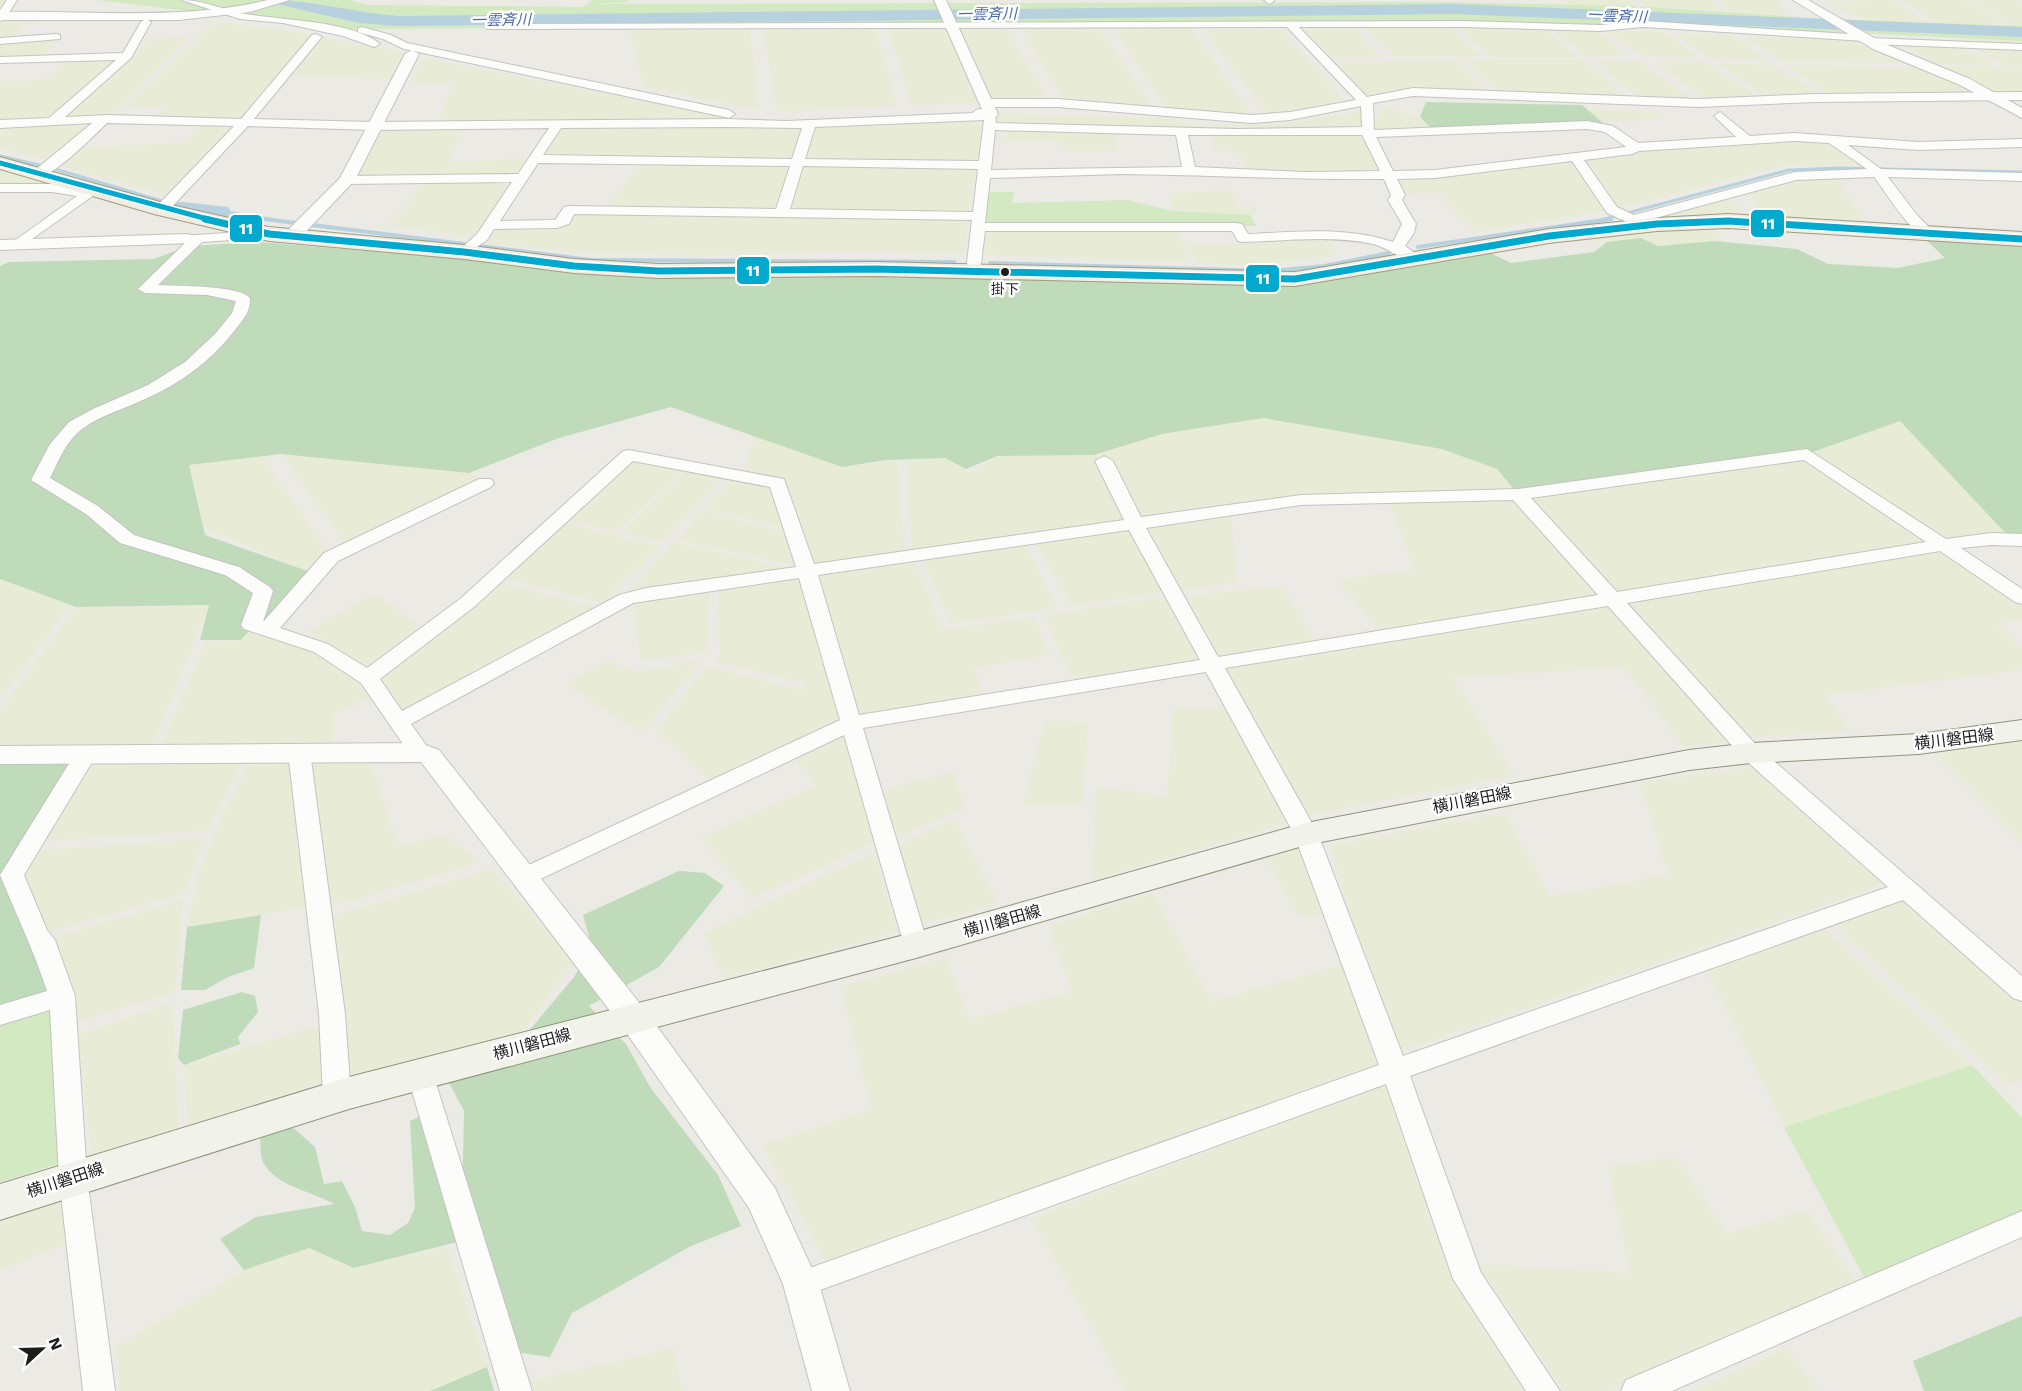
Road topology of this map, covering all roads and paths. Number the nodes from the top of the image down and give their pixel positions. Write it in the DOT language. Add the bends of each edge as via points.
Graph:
graph roads {
  1 [pos="12,0"];
  2 [pos="186,0"];
  3 [pos="284,0"];
  4 [pos="1799,0"];
  5 [pos="941,3"];
  6 [pos="229,12"];
  7 [pos="66,15"];
  8 [pos="1,16"];
  9 [pos="146,22"];
  10 [pos="950,25"];
  11 [pos="1292,26"];
  12 [pos="491,27"];
  13 [pos="362,30"];
  14 [pos="56,37"];
  15 [pos="316,37"];
  16 [pos="1865,38"];
  17 [pos="0,41"];
  18 [pos="2022,47"];
  19 [pos="408,50"];
  20 [pos="127,56"];
  21 [pos="44,58"];
  22 [pos="0,60"];
  23 [pos="1989,95"];
  24 [pos="2022,96"];
  25 [pos="1364,100"];
  26 [pos="2022,114"];
  27 [pos="989,115"];
  28 [pos="1720,116"];
  29 [pos="104,119"];
  30 [pos="52,122"];
  31 [pos="244,123"];
  32 [pos="810,123"];
  33 [pos="0,124"];
  34 [pos="557,124"];
  35 [pos="374,126"];
  36 [pos="1181,130"];
  37 [pos="1368,132"];
  38 [pos="1747,140"];
  39 [pos="1833,140"];
  40 [pos="2022,143"];
  41 [pos="1635,147"];
  42 [pos="1576,158"];
  43 [pos="534,159"];
  44 [pos="800,162"];
  45 [pos="0,164"];
  46 [pos="984,170"];
  47 [pos="1875,171"];
  48 [pos="1190,172"];
  49 [pos="39,174"];
  50 [pos="1390,175"];
  51 [pos="2022,177"];
  52 [pos="521,178"];
  53 [pos="347,180"];
  54 [pos="0,188"];
  55 [pos="90,191"];
  56 [pos="162,209"];
  57 [pos="782,213"];
  58 [pos="1630,220"];
  59 [pos="978,221"];
  60 [pos="220,223"];
  61 [pos="490,225"];
  62 [pos="269,234"];
  63 [pos="1929,234"];
  64 [pos="294,235"];
  65 [pos="192,238"];
  66 [pos="2022,239"];
  67 [pos="0,245"];
  68 [pos="18,245"];
  69 [pos="1407,251"];
  70 [pos="464,252"];
  71 [pos="973,271"];
  72 [pos="1104,461"];
  73 [pos="485,483"];
  74 [pos="1518,494"];
  75 [pos="1135,524"];
  76 [pos="2022,540"];
  77 [pos="1943,545"];
  78 [pos="807,572"];
  79 [pos="1613,598"];
  80 [pos="2022,598"];
  81 [pos="267,630"];
  82 [pos="1214,665"];
  83 [pos="368,678"];
  84 [pos="399,722"];
  85 [pos="851,723"];
  86 [pos="2022,730"];
  87 [pos="299,752"];
  88 [pos="420,752"];
  89 [pos="1751,753"];
  90 [pos="86,754"];
  91 [pos="0,755"];
  92 [pos="1306,834"];
  93 [pos="524,877"];
  94 [pos="1906,890"];
  95 [pos="916,945"];
  96 [pos="2022,991"];
  97 [pos="62,996"];
  98 [pos="0,1015"];
  99 [pos="634,1019"];
  100 [pos="1394,1072"];
  101 [pos="420,1074"];
  102 [pos="338,1097"];
  103 [pos="73,1177"];
  104 [pos="0,1202"];
  105 [pos="2022,1224"];
  106 [pos="801,1284"];
  107 [pos="99,1391"];
  108 [pos="516,1391"];
  109 [pos="831,1391"];
  110 [pos="1544,1391"];
  111 [pos="1637,1391"];
  1 -- 8 [label="street"];
  2 -- 6 [label="street"];
  3 -- 6 [label="street"];
  4 -- 16 [label="street"];
  5 -- 10 [label="street"];
  6 -- 7 [label="street"];
  6 -- 19 [label="street" via="346,33"];
  7 -- 8 [label="street"];
  7 -- 14 [label="street"];
  9 -- 20 [label="street"];
  10 -- 11 [label="street"];
  10 -- 12 [label="street"];
  10 -- 27 [label="street"];
  11 -- 16 [label="street" via="1463,24 1600,28 1644,24"];
  11 -- 25 [label="street"];
  13 -- 19 [label="street" via="387,37"];
  14 -- 17 [label="street"];
  14 -- 21 [label="street"];
  15 -- 31 [label="street"];
  16 -- 18 [label="street"];
  16 -- 23 [label="street"];
  19 -- 27 [label="street" via="760,119 949,111"];
  19 -- 35 [label="street"];
  20 -- 21 [label="street"];
  20 -- 30 [label="street"];
  21 -- 22 [label="street"];
  23 -- 24 [label="street"];
  23 -- 25 [label="street" via="1698,103 1400,92"];
  23 -- 26 [label="street"];
  25 -- 27 [label="street" via="1290,116 1252,119 1059,103"];
  25 -- 37 [label="street"];
  27 -- 32 [label="street"];
  27 -- 36 [label="street"];
  27 -- 46 [label="street"];
  28 -- 38 [label="street"];
  29 -- 30 [label="street"];
  29 -- 31 [label="street"];
  29 -- 49 [label="street"];
  30 -- 33 [label="street"];
  31 -- 35 [label="street"];
  31 -- 56 [label="street"];
  32 -- 34 [label="street"];
  32 -- 44 [label="street"];
  34 -- 35 [label="street"];
  34 -- 43 [label="street"];
  35 -- 53 [label="street"];
  36 -- 37 [label="street"];
  36 -- 48 [label="street"];
  37 -- 41 [label="street" via="1587,125 1609,129"];
  37 -- 50 [label="street"];
  38 -- 39 [label="street"];
  38 -- 41 [label="street"];
  39 -- 40 [label="street" via="1918,146"];
  39 -- 47 [label="street"];
  41 -- 42 [label="street"];
  42 -- 50 [label="street" via="1435,174"];
  42 -- 58 [label="street" via="1612,210"];
  43 -- 44 [label="street"];
  43 -- 52 [label="street"];
  44 -- 46 [label="street"];
  44 -- 57 [label="street"];
  45 -- 49 [label="main road"];
  46 -- 48 [label="street"];
  46 -- 59 [label="street"];
  47 -- 51 [label="street"];
  47 -- 58 [label="street" via="1779,178"];
  47 -- 63 [label="street"];
  48 -- 50 [label="street"];
  49 -- 55 [label="main road"];
  50 -- 69 [label="street" via="1398,195 1395,200 1409,224"];
  52 -- 53 [label="street"];
  52 -- 61 [label="street"];
  53 -- 64 [label="street"];
  54 -- 55 [label="street"];
  55 -- 56 [label="main road"];
  55 -- 68 [label="street"];
  56 -- 60 [label="main road"];
  57 -- 59 [label="street"];
  57 -- 61 [label="street" via="569,210 564,221 557,224"];
  58 -- 63 [label="main road" via="1728,221"];
  58 -- 69 [label="main road"];
  59 -- 69 [label="street" via="1237,227 1243,238 1357,237"];
  59 -- 71 [label="street"];
  60 -- 62 [label="main road"];
  60 -- 65 [label="street"];
  61 -- 70 [label="street"];
  62 -- 64 [label="main road"];
  62 -- 65 [label="street"];
  63 -- 66 [label="main road"];
  64 -- 70 [label="main road"];
  65 -- 68 [label="street"];
  65 -- 81 [label="street" via="145,289 207,291 243,298 238,316 195,363 176,376 72,428 40,480 92,510 127,539 232,571 263,591 251,625"];
  67 -- 68 [label="street"];
  69 -- 71 [label="main road" via="1337,274 1295,279"];
  70 -- 71 [label="main road" via="574,266 659,271"];
  72 -- 75 [label="street"];
  73 -- 81 [label="street" via="331,557"];
  74 -- 75 [label="street" via="1301,500"];
  74 -- 77 [label="street" via="1807,454"];
  74 -- 79 [label="street"];
  75 -- 78 [label="street"];
  75 -- 82 [label="street"];
  76 -- 77 [label="street"];
  77 -- 79 [label="street"];
  77 -- 80 [label="street"];
  78 -- 83 [label="street" via="778,483 629,455 467,603"];
  78 -- 84 [label="street" via="626,599"];
  78 -- 85 [label="street"];
  79 -- 82 [label="street"];
  79 -- 89 [label="street"];
  81 -- 83 [label="street" via="321,648"];
  82 -- 85 [label="street"];
  82 -- 92 [label="street"];
  83 -- 84 [label="street"];
  84 -- 88 [label="street"];
  85 -- 93 [label="street"];
  85 -- 95 [label="street"];
  86 -- 89 [label="main road, 横川磐田線" via="1919,744"];
  87 -- 88 [label="street"];
  87 -- 90 [label="street"];
  87 -- 102 [label="street" via="332,1014"];
  88 -- 93 [label="street" via="430,756"];
  89 -- 92 [label="main road, 横川磐田線" via="1550,785"];
  89 -- 94 [label="street"];
  90 -- 91 [label="street"];
  90 -- 97 [label="street" via="12,875 37,935 43,939"];
  92 -- 95 [label="main road, 横川磐田線"];
  92 -- 100 [label="street"];
  93 -- 99 [label="street"];
  94 -- 96 [label="street"];
  94 -- 100 [label="street"];
  95 -- 99 [label="main road, 横川磐田線"];
  97 -- 98 [label="street"];
  97 -- 103 [label="street"];
  99 -- 101 [label="main road, 横川磐田線"];
  99 -- 106 [label="street" via="763,1199"];
  100 -- 106 [label="street"];
  100 -- 110 [label="street" via="1468,1279"];
  101 -- 102 [label="main road, 横川磐田線"];
  101 -- 108 [label="street"];
  102 -- 103 [label="main road, 横川磐田線"];
  103 -- 104 [label="main road, 横川磐田線"];
  103 -- 107 [label="street"];
  105 -- 111 [label="street"];
  106 -- 109 [label="street"];
}
